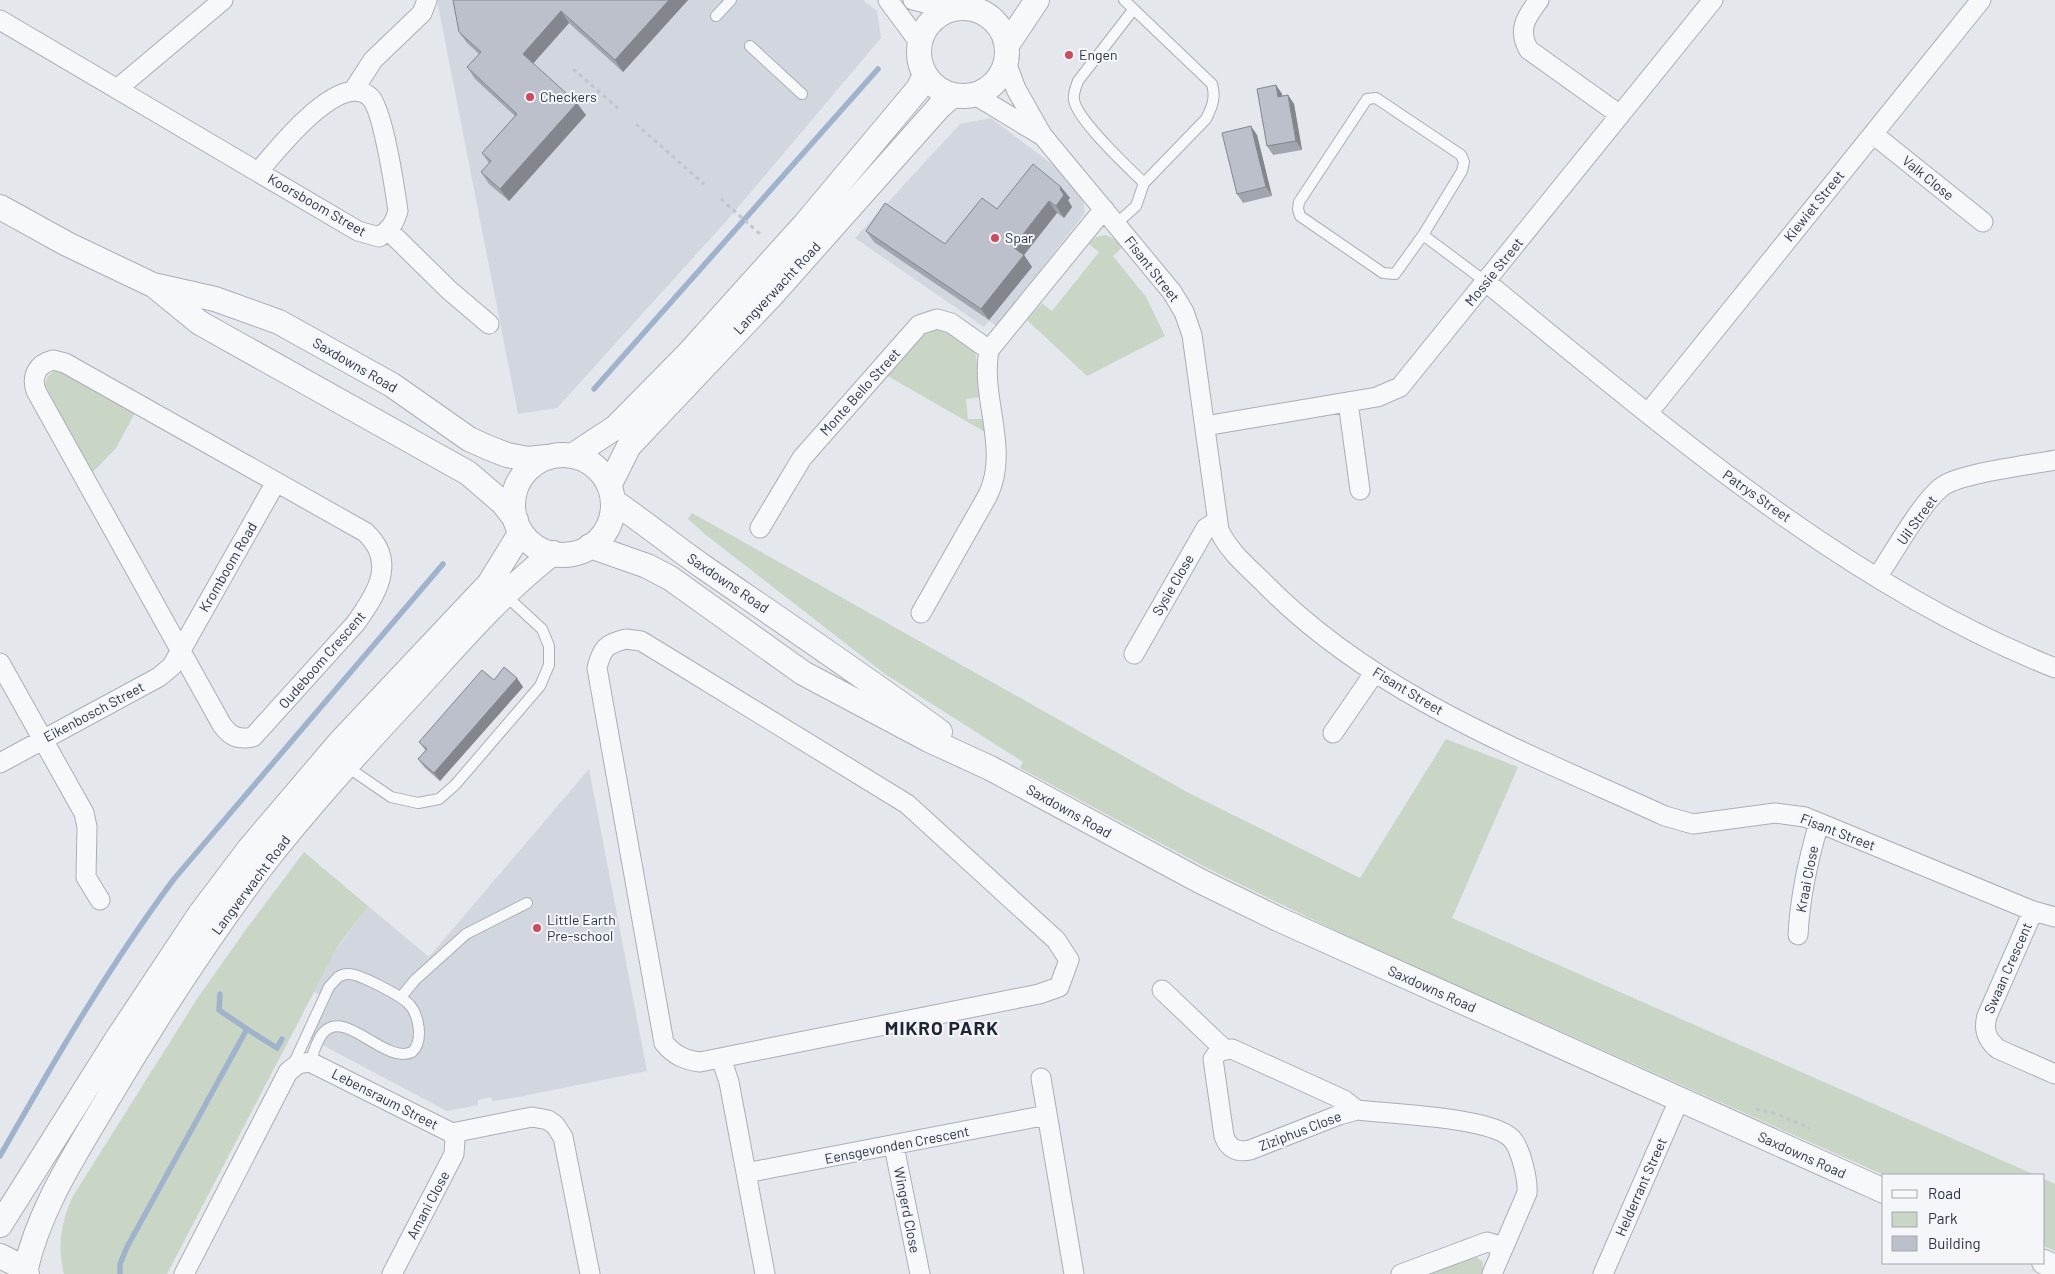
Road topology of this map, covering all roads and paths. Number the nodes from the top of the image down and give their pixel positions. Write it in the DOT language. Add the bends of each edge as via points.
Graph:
graph roads {
  1 [pos="223,0"];
  2 [pos="428,0"];
  3 [pos="731,0"];
  4 [pos="888,0"];
  5 [pos="913,0"];
  6 [pos="998,0"];
  7 [pos="1037,0"];
  8 [pos="1124,0"];
  9 [pos="1538,0"];
  10 [pos="1713,0"];
  11 [pos="1982,0"];
  12 [pos="973,8"];
  13 [pos="950,9"];
  14 [pos="1133,10"];
  15 [pos="716,16"];
  16 [pos="0,20"];
  17 [pos="919,42"];
  18 [pos="750,46"];
  19 [pos="1007,53"];
  20 [pos="572,69"];
  21 [pos="925,75"];
  22 [pos="117,89"];
  23 [pos="353,91"];
  24 [pos="802,94"];
  25 [pos="964,95"];
  26 [pos="619,110"];
  27 [pos="1620,115"];
  28 [pos="636,124"];
  29 [pos="1873,134"];
  30 [pos="1042,136"];
  31 [pos="259,171"];
  32 [pos="1144,183"];
  33 [pos="704,184"];
  34 [pos="721,199"];
  35 [pos="0,207"];
  36 [pos="1104,209"];
  37 [pos="1983,222"];
  38 [pos="1116,224"];
  39 [pos="389,231"];
  40 [pos="760,234"];
  41 [pos="1423,235"];
  42 [pos="1486,282"];
  43 [pos="153,285"];
  44 [pos="489,324"];
  45 [pos="989,350"];
  46 [pos="1348,402"];
  47 [pos="1648,413"];
  48 [pos="1205,426"];
  49 [pos="572,456"];
  50 [pos="547,457"];
  51 [pos="2055,460"];
  52 [pos="276,482"];
  53 [pos="1360,490"];
  54 [pos="611,494"];
  55 [pos="1217,521"];
  56 [pos="518,526"];
  57 [pos="760,528"];
  58 [pos="590,546"];
  59 [pos="553,554"];
  60 [pos="1878,576"];
  61 [pos="504,595"];
  62 [pos="921,613"];
  63 [pos="181,652"];
  64 [pos="1134,654"];
  65 [pos="0,663"];
  66 [pos="2055,668"];
  67 [pos="1375,672"];
  68 [pos="1333,732"];
  69 [pos="42,740"];
  70 [pos="0,763"];
  71 [pos="346,766"];
  72 [pos="990,768"];
  73 [pos="1819,823"];
  74 [pos="100,900"];
  75 [pos="527,903"];
  76 [pos="2033,911"];
  77 [pos="2055,917"];
  78 [pos="1798,936"];
  79 [pos="1162,990"];
  80 [pos="401,997"];
  81 [pos="1224,1049"];
  82 [pos="721,1058"];
  83 [pos="310,1062"];
  84 [pos="292,1068"];
  85 [pos="2055,1074"];
  86 [pos="1040,1078"];
  87 [pos="1679,1100"];
  88 [pos="1357,1110"];
  89 [pos="1047,1115"];
  90 [pos="452,1133"];
  91 [pos="894,1146"];
  92 [pos="746,1173"];
  93 [pos="1882,1190"];
  94 [pos="0,1225"];
  95 [pos="1504,1247"];
  96 [pos="0,1256"];
  97 [pos="26,1273"];
  98 [pos="184,1274"];
  99 [pos="392,1274"];
  100 [pos="590,1274"];
  101 [pos="765,1274"];
  102 [pos="920,1274"];
  103 [pos="1074,1274"];
  104 [pos="1401,1274"];
  105 [pos="1492,1274"];
  106 [pos="1603,1274"];
  1 -- 22 [label="street"];
  2 -- 23 [label="street" via="422,13 372,60"];
  3 -- 15 [label="lane"];
  4 -- 17 [label="street"];
  5 -- 13 [label="street"];
  6 -- 12 [label="street"];
  7 -- 19 [label="street"];
  8 -- 14 [label="lane"];
  9 -- 27 [label="street" via="1522,30 1529,50"];
  10 -- 27 [label="street, Mossie Street"];
  11 -- 29 [label="street, Kiewiet Street"];
  12 -- 13 [label="street"];
  12 -- 19 [label="street" via="993,19 1001,28"];
  13 -- 17 [label="street" via="930,21"];
  14 -- 32 [label="lane" via="1078,81 1074,102 1083,119"];
  14 -- 32 [label="lane" via="1212,84 1214,94 1206,119"];
  16 -- 22 [label="street, Koorsboom Street"];
  17 -- 21 [label="street" via="919,59"];
  18 -- 24 [label="lane"];
  19 -- 25 [label="street" via="995,83"];
  19 -- 30 [label="street, Fisant Street" via="1016,89"];
  20 -- 26 [label="path"];
  21 -- 25 [label="street" via="932,84"];
  21 -- 49 [label="street, Langverwacht Road" via="918,89 804,224 688,355 616,427"];
  22 -- 31 [label="street, Koorsboom Street"];
  23 -- 31 [label="street, Koorsboom Street" via="342,93 305,121"];
  23 -- 39 [label="street, Koorsboom Street" via="370,97 379,113 398,211"];
  25 -- 30 [label="street, Fisant Street"];
  25 -- 54 [label="street, Langverwacht Road" via="940,106 772,295 629,446"];
  27 -- 42 [label="street, Mossie Street"];
  28 -- 33 [label="path"];
  29 -- 37 [label="street, Valk Close"];
  29 -- 47 [label="street, Kiewiet Street"];
  30 -- 36 [label="street, Fisant Street"];
  31 -- 39 [label="street, Koorsboom Street" via="358,231 379,237"];
  32 -- 38 [label="lane" via="1136,206"];
  34 -- 40 [label="path"];
  35 -- 43 [label="street, Saxdowns Road" via="66,244"];
  36 -- 38 [label="street, Fisant Street"];
  36 -- 45 [label="street"];
  38 -- 48 [label="street, Fisant Street" via="1172,292 1184,312 1192,335"];
  39 -- 44 [label="street"];
  41 -- 41 [label="lane" via="1395,274 1389,275 1300,216 1299,202 1367,99 1376,98 1461,155 1464,162 1462,171"];
  41 -- 42 [label="lane"];
  42 -- 46 [label="street, Mossie Street" via="1400,387 1385,395"];
  42 -- 47 [label="street, Patrys Street"];
  43 -- 50 [label="street, Saxdowns Road" via="215,299 279,322 392,385 469,439 507,455 528,459"];
  43 -- 56 [label="street, Saxdowns Road" via="200,323 468,474 503,503"];
  45 -- 57 [label="street, Monte Bello Street" via="951,323 937,319 920,325 802,458"];
  45 -- 62 [label="street" via="986,367 997,456 995,476 988,495"];
  46 -- 48 [label="street, Mossie Street"];
  46 -- 53 [label="street"];
  47 -- 60 [label="street, Patrys Street" via="1745,488"];
  48 -- 55 [label="street, Fisant Street"];
  49 -- 50 [label="street"];
  49 -- 54 [label="street" via="596,467"];
  50 -- 56 [label="street" via="531,467 519,482 514,495"];
  51 -- 60 [label="street, Uil Street" via="1961,478 1944,485 1930,498"];
  52 -- 63 [label="street, Kromboom Road"];
  52 -- 63 [label="street, Oudeboom Crescent" via="365,532 375,542 383,567 367,606 348,632 253,737 236,738 229,734"];
  52 -- 63 [label="street, Oudeboom Crescent" via="65,363 53,360 36,370 36,391"];
  54 -- 58 [label="street" via="608,527"];
  54 -- 72 [label="street, Saxdowns Road" via="693,560 822,647"];
  55 -- 64 [label="street, Sysie Close" via="1206,528"];
  55 -- 67 [label="street, Fisant Street" via="1230,549 1292,611"];
  56 -- 59 [label="street" via="535,546"];
  56 -- 94 [label="street, Langverwacht Road" via="489,584 340,742 255,842 200,914"];
  58 -- 59 [label="street" via="579,552"];
  58 -- 72 [label="street, Saxdowns Road" via="647,566 670,578 803,673 929,740"];
  59 -- 61 [label="street, Langverwacht Road"];
  60 -- 66 [label="street, Patrys Street" via="1948,618 2014,652"];
  61 -- 71 [label="street, Langverwacht Road"];
  61 -- 71 [label="lane" via="542,629 549,646 549,665 540,686 455,785 439,799 418,803 391,797"];
  63 -- 69 [label="street, Eikenbosch Street" via="159,677"];
  65 -- 69 [label="street"];
  67 -- 68 [label="street"];
  67 -- 73 [label="street, Fisant Street" via="1424,703 1479,731 1682,822 1708,823 1775,813"];
  69 -- 70 [label="street, Eikenbosch Street"];
  69 -- 74 [label="street" via="84,814 87,827 86,877"];
  71 -- 97 [label="street, Langverwacht Road" via="260,869 172,994 44,1210"];
  72 -- 87 [label="street, Saxdowns Road" via="1123,841 1278,919"];
  73 -- 76 [label="street, Fisant Street"];
  73 -- 78 [label="street, Kraai Close" via="1804,877"];
  75 -- 80 [label="lane" via="466,934"];
  76 -- 77 [label="street, Fisant Street"];
  76 -- 85 [label="street, Swaan Crescent" via="1987,1016 1985,1030 1998,1049"];
  79 -- 81 [label="street, Ziziphus Close"];
  80 -- 83 [label="lane" via="412,1008 420,1036 412,1052 397,1054 337,1026 322,1035"];
  80 -- 84 [label="lane" via="354,974 338,977 329,987"];
  81 -- 88 [label="street, Ziziphus Close" via="1237,1050 1344,1100"];
  81 -- 88 [label="street, Ziziphus Close" via="1215,1055 1212,1065 1224,1136 1233,1149 1250,1150"];
  82 -- 82 [label="street" via="691,1061 675,1055 664,1043 598,668 601,653 612,643 626,639 641,641 907,804 1056,940 1069,960 1059,987 1040,994"];
  82 -- 92 [label="street" via="729,1082"];
  83 -- 84 [label="street"];
  83 -- 90 [label="street, Lebensraum Street"];
  84 -- 98 [label="street"];
  86 -- 89 [label="street"];
  87 -- 93 [label="street, Saxdowns Road"];
  87 -- 106 [label="street, Helderrant Street"];
  88 -- 95 [label="street, Ziziphus Close" via="1472,1122 1502,1133 1515,1143 1527,1179 1526,1193"];
  89 -- 91 [label="street, Eensgevonden Crescent"];
  89 -- 103 [label="street"];
  90 -- 99 [label="street, Amani Close" via="454,1154"];
  90 -- 100 [label="street, Lebensraum Street" via="532,1117 555,1125 563,1137"];
  91 -- 92 [label="street, Eensgevonden Crescent"];
  91 -- 102 [label="street, Wingerd Close"];
  92 -- 101 [label="street"];
  95 -- 104 [label="street" via="1487,1242"];
  95 -- 105 [label="street"];
  96 -- 97 [label="street" via="10,1259"];
}
